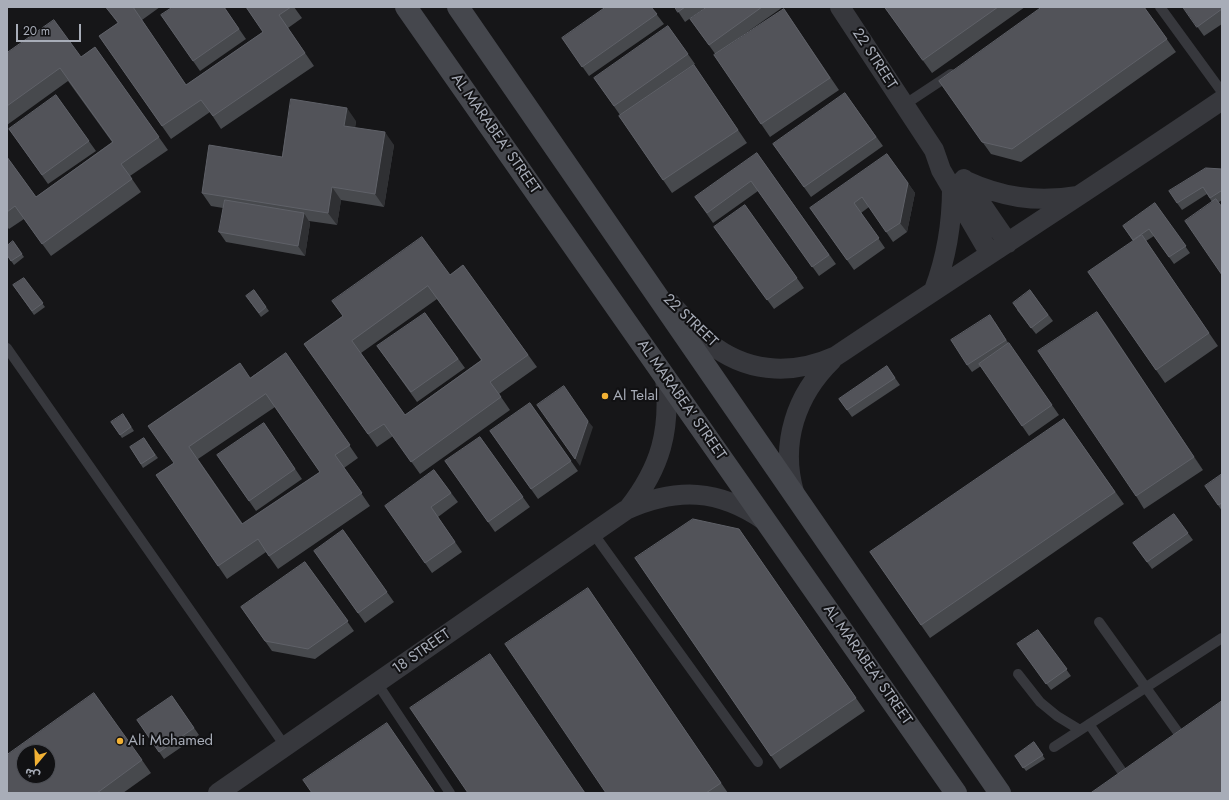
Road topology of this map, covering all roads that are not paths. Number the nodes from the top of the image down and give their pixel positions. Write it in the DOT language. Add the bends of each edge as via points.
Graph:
graph roads {
  1 [pos="406,7"];
  2 [pos="458,7"];
  3 [pos="840,7"];
  4 [pos="1160,7"];
  5 [pos="957,69"];
  6 [pos="1222,92"];
  7 [pos="1222,100"];
  8 [pos="904,105"];
  9 [pos="958,184"];
  10 [pos="1082,195"];
  11 [pos="1008,243"];
  12 [pos="990,254"];
  13 [pos="641,273"];
  14 [pos="934,290"];
  15 [pos="7,348"];
  16 [pos="836,356"];
  17 [pos="665,377"];
  18 [pos="795,498"];
  19 [pos="626,510"];
  20 [pos="767,522"];
  21 [pos="593,533"];
  22 [pos="1099,622"];
  23 [pos="1222,638"];
  24 [pos="1018,674"];
  25 [pos="377,683"];
  26 [pos="1145,688"];
  27 [pos="1088,724"];
  28 [pos="1080,730"];
  29 [pos="1182,738"];
  30 [pos="285,746"];
  31 [pos="1054,747"];
  32 [pos="758,762"];
  33 [pos="1123,773"];
  34 [pos="218,793"];
  35 [pos="450,793"];
  36 [pos="956,793"];
  37 [pos="1000,793"];
  1 -- 17 [label="main road, AL MARABEA' STREET"];
  2 -- 13 [label="main road"];
  3 -- 8 [label="street, 22 STREET"];
  4 -- 6 [label="lane"];
  5 -- 8 [label="lane"];
  7 -- 10 [label="street, 22 STREET"];
  8 -- 9 [label="street, 22 STREET" via="934,150 941,170"];
  9 -- 10 [label="street, 22 STREET" via="1034,200"];
  9 -- 11 [label="street, 22 STREET"];
  9 -- 12 [label="street, 22 STREET"];
  9 -- 14 [label="street" via="947,250"];
  10 -- 11 [label="street, 22 STREET"];
  11 -- 12 [label="street, 22 STREET"];
  12 -- 14 [label="street, 22 STREET"];
  13 -- 16 [label="street, 22 STREET" via="705,339 740,361 780,369 809,366"];
  13 -- 18 [label="main road"];
  14 -- 16 [label="street, 22 STREET"];
  15 -- 30 [label="lane"];
  16 -- 18 [label="street, 22 STREET" via="815,378 794,417 788,450 789,472"];
  17 -- 19 [label="street, 18 STREET" via="668,416 660,455 643,490"];
  17 -- 20 [label="main road, AL MARABEA' STREET"];
  18 -- 37 [label="main road"];
  19 -- 20 [label="street, 18 STREET" via="653,499 688,494 730,501"];
  19 -- 21 [label="street, 18 STREET"];
  20 -- 36 [label="main road, AL MARABEA' STREET"];
  21 -- 25 [label="street, 18 STREET"];
  21 -- 32 [label="lane"];
  22 -- 26 [label="lane"];
  23 -- 26 [label="lane"];
  24 -- 28 [label="lane" via="1040,702"];
  25 -- 30 [label="street, 18 STREET"];
  25 -- 35 [label="lane"];
  26 -- 27 [label="lane"];
  26 -- 29 [label="lane"];
  27 -- 28 [label="lane"];
  27 -- 33 [label="lane"];
  28 -- 31 [label="lane"];
  30 -- 34 [label="street, 18 STREET"];
}
